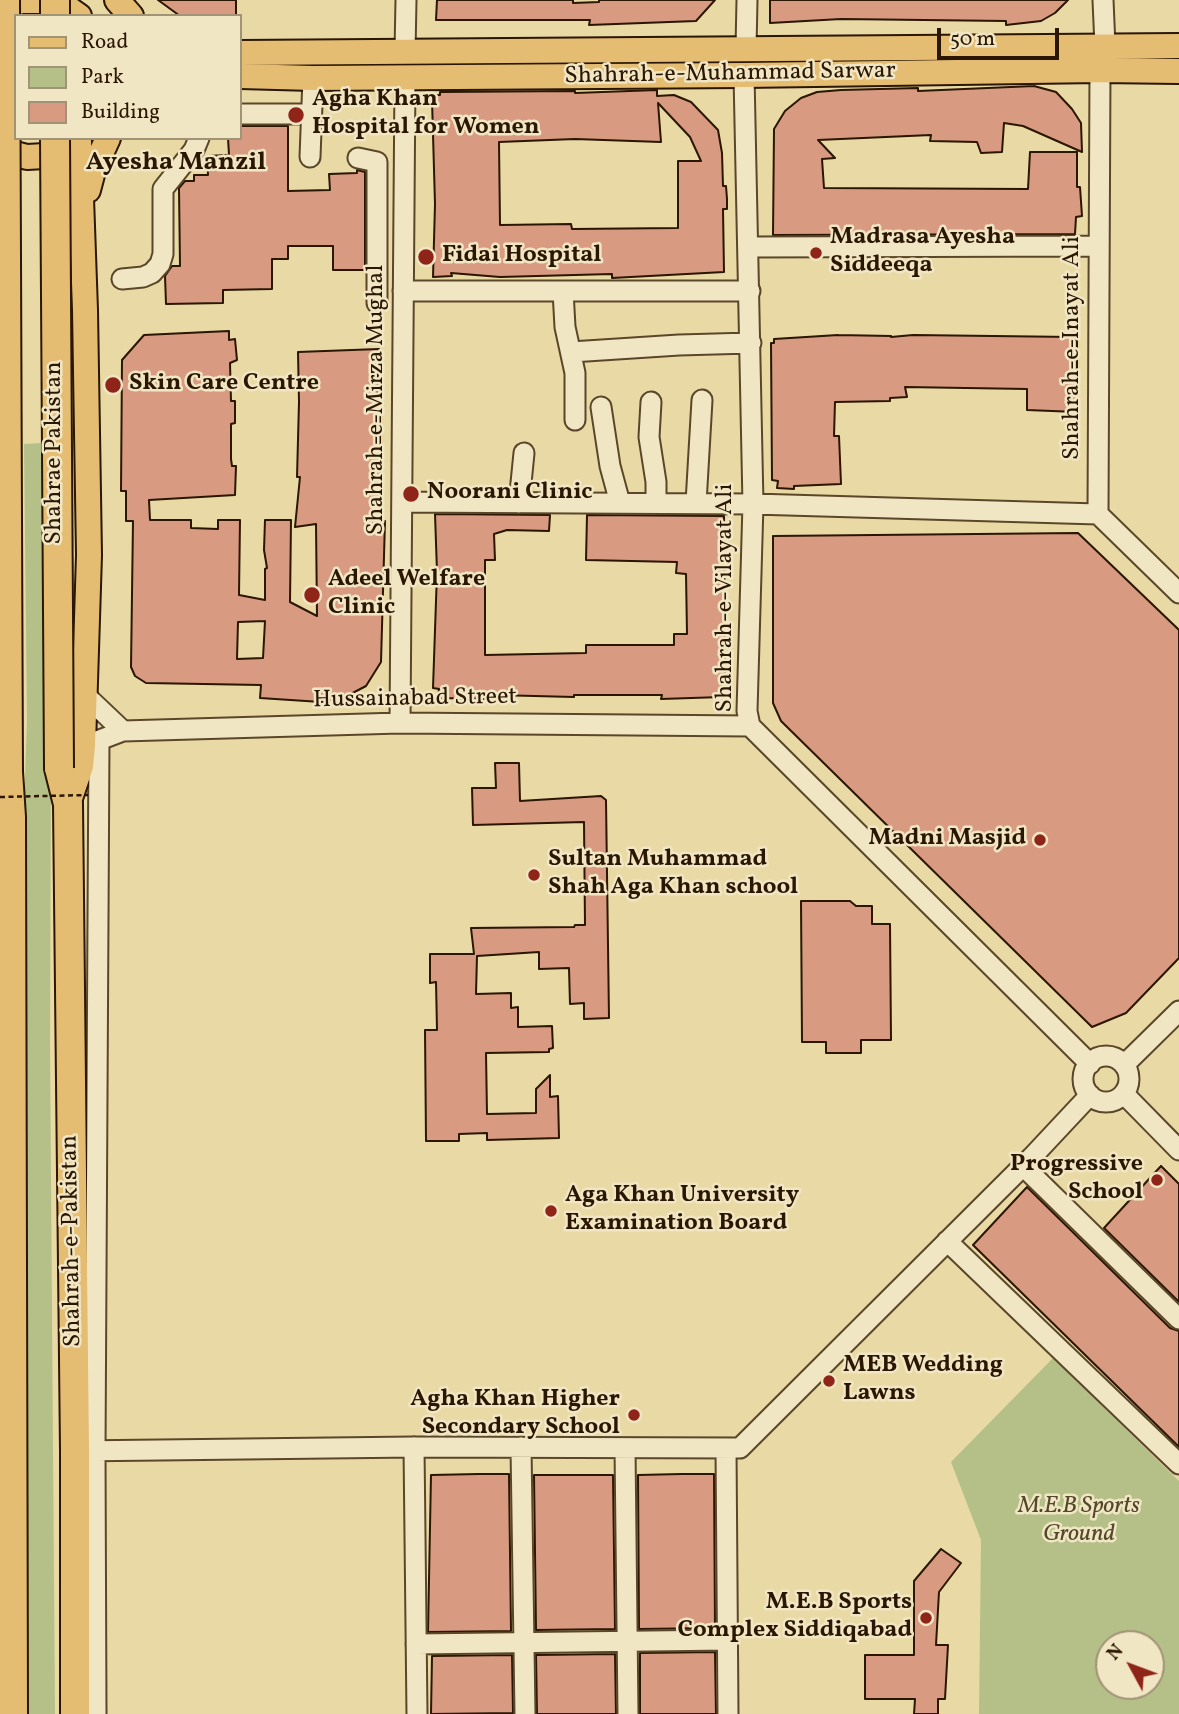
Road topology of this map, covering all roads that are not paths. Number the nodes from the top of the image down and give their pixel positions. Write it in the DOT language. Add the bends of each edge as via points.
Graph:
graph roads {
  1 [pos="5,0"];
  2 [pos="117,0"];
  3 [pos="406,0"];
  4 [pos="747,0"];
  5 [pos="1103,0"];
  6 [pos="0,8"];
  7 [pos="76,14"];
  8 [pos="129,14"];
  9 [pos="1179,46"];
  10 [pos="746,48"];
  11 [pos="405,52"];
  12 [pos="242,53"];
  13 [pos="1102,58"];
  14 [pos="1179,71"];
  15 [pos="744,75"];
  16 [pos="242,76"];
  17 [pos="405,77"];
  18 [pos="313,78"];
  19 [pos="242,114"];
  20 [pos="312,114"];
  21 [pos="71,140"];
  22 [pos="72,140"];
  23 [pos="72,140"];
  24 [pos="107,140"];
  25 [pos="198,140"];
  26 [pos="0,149"];
  27 [pos="310,158"];
  28 [pos="358,158"];
  29 [pos="83,211"];
  30 [pos="1099,246"];
  31 [pos="749,247"];
  32 [pos="122,279"];
  33 [pos="403,291"];
  34 [pos="563,291"];
  35 [pos="750,291"];
  36 [pos="377,303"];
  37 [pos="751,343"];
  38 [pos="571,352"];
  39 [pos="702,400"];
  40 [pos="651,402"];
  41 [pos="601,407"];
  42 [pos="575,420"];
  43 [pos="524,453"];
  44 [pos="402,502"];
  45 [pos="519,503"];
  46 [pos="620,503"];
  47 [pos="656,503"];
  48 [pos="696,503"];
  49 [pos="753,504"];
  50 [pos="1098,514"];
  51 [pos="1179,593"];
  52 [pos="84,694"];
  53 [pos="400,723"];
  54 [pos="750,726"];
  55 [pos="123,731"];
  56 [pos="91,743"];
  57 [pos="59,768"];
  58 [pos="5,796"];
  59 [pos="78,799"];
  60 [pos="1179,1011"];
  61 [pos="5,1039"];
  62 [pos="1090,1064"];
  63 [pos="1124,1065"];
  64 [pos="1124,1094"];
  65 [pos="1090,1095"];
  66 [pos="1179,1150"];
  67 [pos="1023,1166"];
  68 [pos="947,1241"];
  69 [pos="1179,1320"];
  70 [pos="414,1447"];
  71 [pos="521,1447"];
  72 [pos="625,1448"];
  73 [pos="726,1448"];
  74 [pos="85,1451"];
  75 [pos="1179,1464"];
  76 [pos="728,1640"];
  77 [pos="524,1642"];
  78 [pos="627,1642"];
  79 [pos="416,1644"];
  80 [pos="13,1714"];
  81 [pos="75,1714"];
  82 [pos="96,1714"];
  83 [pos="417,1714"];
  84 [pos="525,1714"];
  85 [pos="628,1714"];
  86 [pos="729,1714"];
  1 -- 58 [label="highway, Shahrae Pakistan, bridge"];
  2 -- 8 [label="main road"];
  3 -- 11 [label="street"];
  4 -- 10 [label="street"];
  5 -- 13 [label="street, Shahrah-e-Inayat Ali"];
  6 -- 7 [label="main road" via="21,1 44,1"];
  9 -- 13 [label="main road, Shahrah-e-Muhammad Sarwar"];
  10 -- 11 [label="main road, Shahrah-e-Muhammad Sarwar"];
  10 -- 13 [label="main road, Shahrah-e-Muhammad Sarwar"];
  11 -- 12 [label="main road, Shahrah-e-Muhammad Sarwar"];
  13 -- 14 [label="main road, Shahrah-e-Muhammad Sarwar"];
  13 -- 15 [label="main road, Shahrah-e-Muhammad Sarwar"];
  13 -- 30 [label="street, Shahrah-e-Inayat Ali"];
  15 -- 17 [label="main road, Shahrah-e-Muhammad Sarwar"];
  15 -- 31 [label="street, Shahrah-e-Vilayat Ali"];
  16 -- 18 [label="main road, Shahrah-e-Muhammad Sarwar"];
  17 -- 18 [label="main road, Shahrah-e-Muhammad Sarwar"];
  17 -- 33 [label="street, Shahrah-e-Mirza Mughal"];
  18 -- 20 [label="street"];
  19 -- 20 [label="street"];
  20 -- 27 [label="street"];
  21 -- 26 [label="main road" via="63,151 45,156 27,157"];
  22 -- 29 [label="main road"];
  23 -- 57 [label="highway, Shahrae Pakistan, bridge"];
  24 -- 29 [label="main road" via="93,170"];
  25 -- 32 [label="street" via="163,189 160,264 152,274"];
  28 -- 36 [label="street" via="377,162"];
  29 -- 52 [label="main road" via="89,555"];
  30 -- 31 [label="street"];
  30 -- 50 [label="street, Shahrah-e-Inayat Ali"];
  31 -- 35 [label="street, Shahrah-e-Vilayat Ali"];
  33 -- 34 [label="street"];
  33 -- 44 [label="street, Shahrah-e-Mirza Mughal"];
  34 -- 35 [label="street"];
  34 -- 38 [label="street"];
  35 -- 37 [label="street, Shahrah-e-Vilayat Ali"];
  37 -- 38 [label="street"];
  37 -- 49 [label="street, Shahrah-e-Vilayat Ali"];
  38 -- 42 [label="street"];
  39 -- 48 [label="street"];
  40 -- 47 [label="street" via="649,437"];
  41 -- 46 [label="street"];
  43 -- 45 [label="street"];
  44 -- 45 [label="street"];
  44 -- 53 [label="street, Shahrah-e-Mirza Mughal"];
  45 -- 46 [label="street"];
  46 -- 47 [label="street"];
  47 -- 48 [label="street"];
  48 -- 49 [label="street"];
  49 -- 50 [label="street"];
  49 -- 54 [label="street, Shahrah-e-Vilayat Ali"];
  50 -- 51 [label="street"];
  52 -- 55 [label="street"];
  52 -- 56 [label="main road"];
  53 -- 54 [label="street, Hussainabad Street"];
  53 -- 55 [label="street, Hussainabad Street"];
  54 -- 62 [label="street, Shahrah-e-Vilayat Ali"];
  55 -- 56 [label="street, Hussainabad Street"];
  56 -- 59 [label="main road" via="81,766"];
  56 -- 74 [label="street"];
  57 -- 59 [label="highway, Shahrah-e-Pakistan"];
  58 -- 61 [label="highway"];
  59 -- 74 [label="highway, Shahrah-e-Pakistan"];
  60 -- 63 [label="street"];
  61 -- 80 [label="highway"];
  62 -- 63 [label="street" via="1104,1057"];
  62 -- 65 [label="street" via="1084,1076"];
  63 -- 64 [label="street" via="1129,1080"];
  64 -- 65 [label="street" via="1110,1102"];
  64 -- 66 [label="street"];
  65 -- 67 [label="street"];
  67 -- 68 [label="street"];
  67 -- 69 [label="street"];
  68 -- 73 [label="street" via="740,1448"];
  68 -- 75 [label="street"];
  70 -- 71 [label="street"];
  70 -- 74 [label="street"];
  70 -- 79 [label="street"];
  71 -- 72 [label="street"];
  71 -- 77 [label="street"];
  72 -- 73 [label="street"];
  72 -- 78 [label="street"];
  73 -- 76 [label="street"];
  74 -- 81 [label="highway, Shahrah-e-Pakistan"];
  74 -- 82 [label="street"];
  76 -- 78 [label="street"];
  76 -- 86 [label="street"];
  77 -- 78 [label="street"];
  77 -- 79 [label="street"];
  77 -- 84 [label="street"];
  78 -- 85 [label="street"];
  79 -- 83 [label="street"];
}
